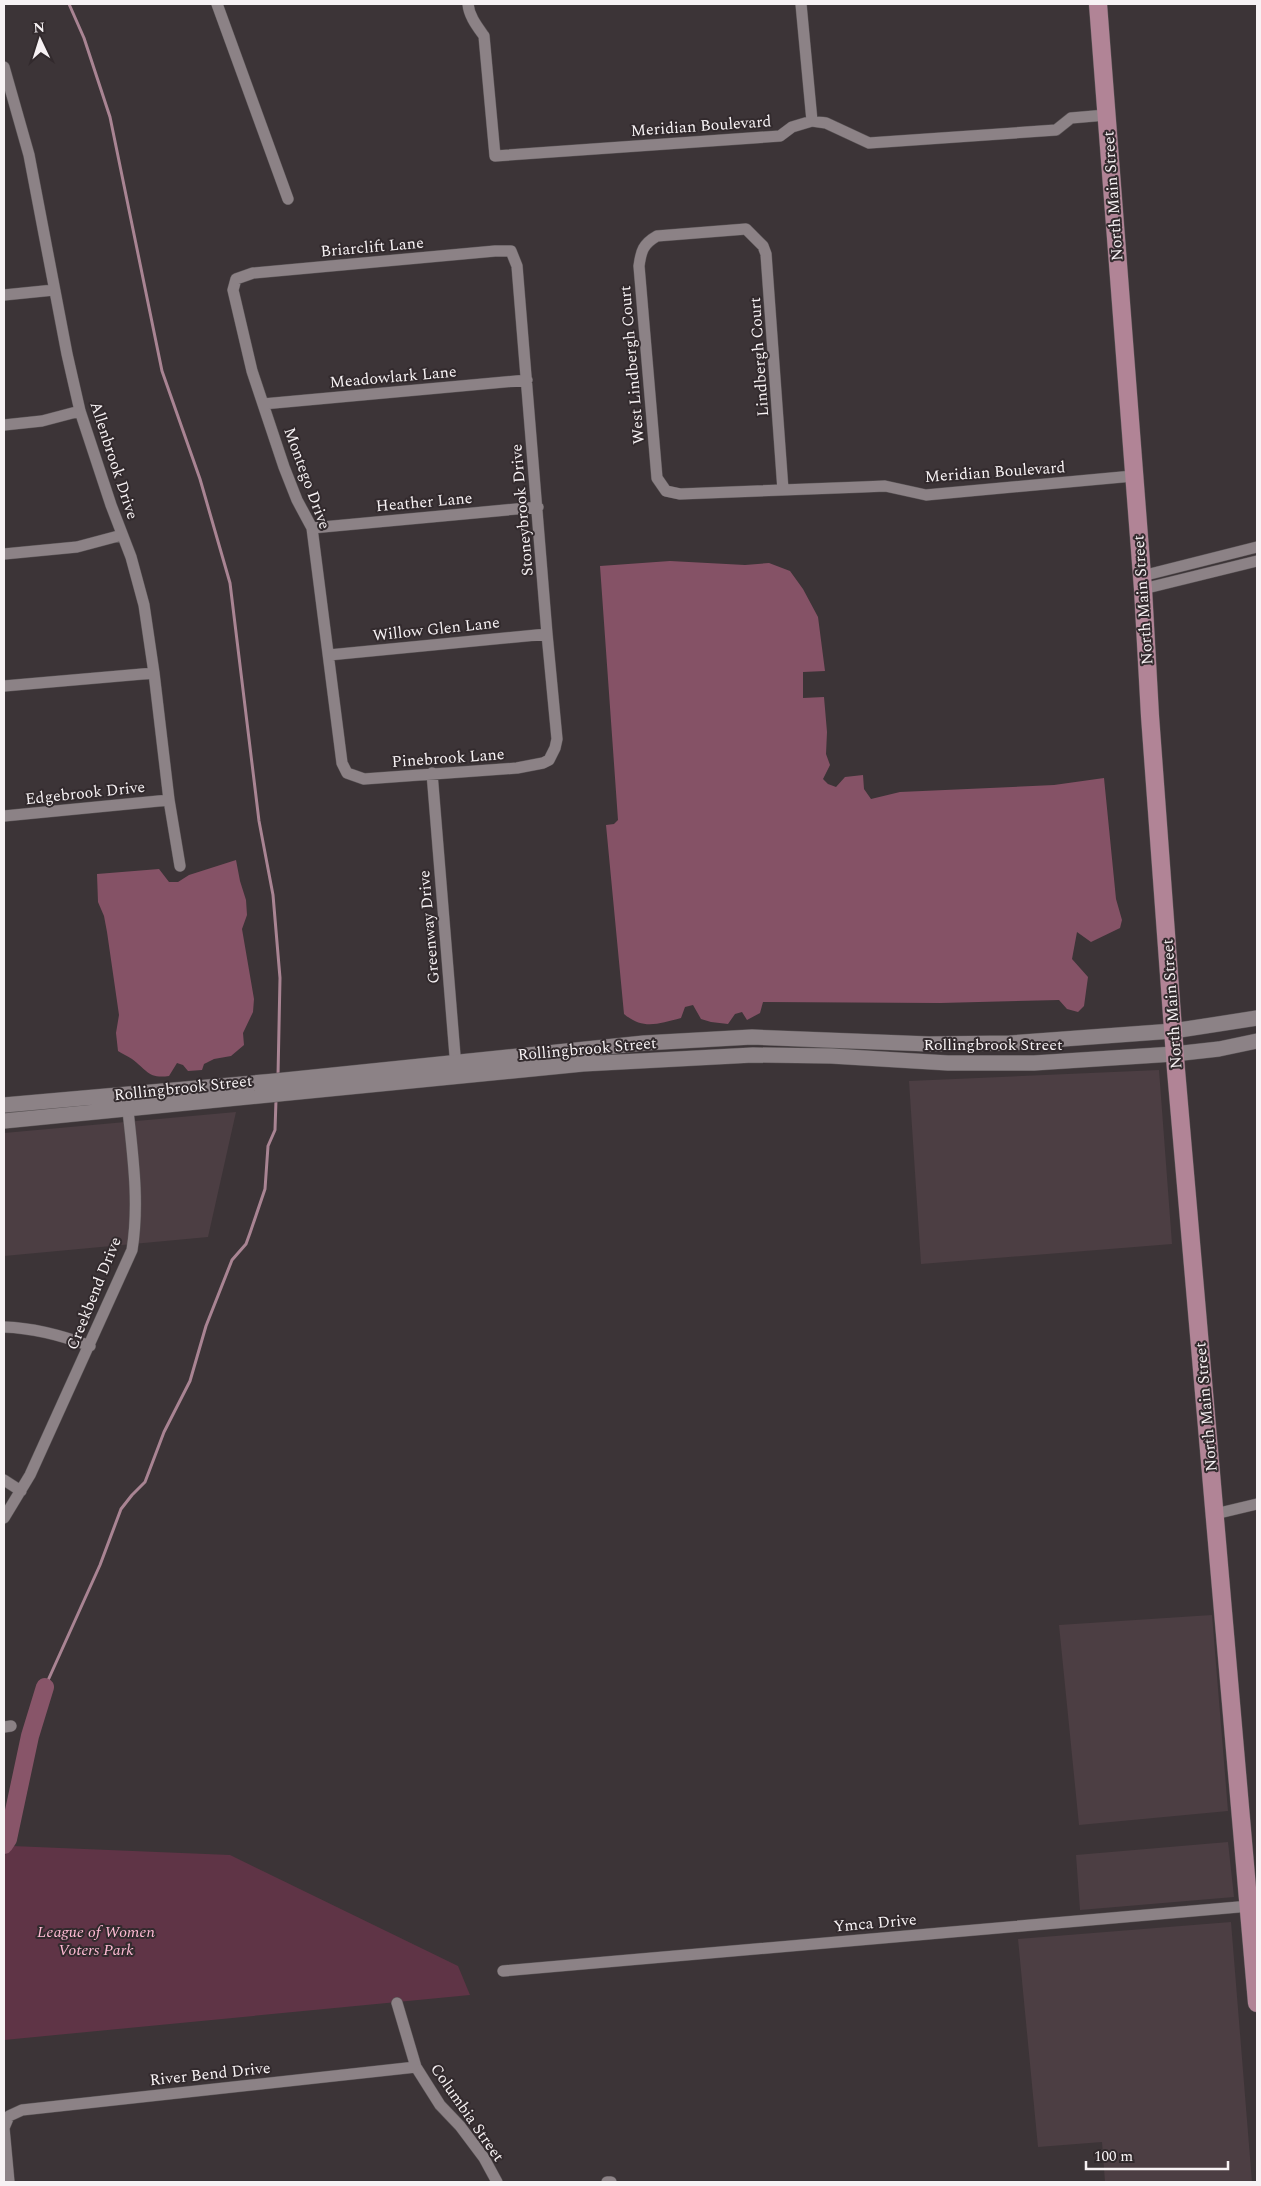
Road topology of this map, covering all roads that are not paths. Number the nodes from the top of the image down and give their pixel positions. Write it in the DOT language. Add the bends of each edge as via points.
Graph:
graph roads {
  1 [pos="217,4"];
  2 [pos="468,4"];
  3 [pos="802,4"];
  4 [pos="1098,4"];
  5 [pos="4,67"];
  6 [pos="1106,115"];
  7 [pos="812,122"];
  8 [pos="288,199"];
  9 [pos="642,249"];
  10 [pos="511,251"];
  11 [pos="236,279"];
  12 [pos="54,290"];
  13 [pos="4,295"];
  14 [pos="526,380"];
  15 [pos="263,404"];
  16 [pos="80,411"];
  17 [pos="4,425"];
  18 [pos="1133,476"];
  19 [pos="657,478"];
  20 [pos="783,490"];
  21 [pos="538,507"];
  22 [pos="312,528"];
  23 [pos="122,535"];
  24 [pos="1257,547"];
  25 [pos="4,554"];
  26 [pos="1257,561"];
  27 [pos="1142,583"];
  28 [pos="547,634"];
  29 [pos="329,655"];
  30 [pos="154,672"];
  31 [pos="4,686"];
  32 [pos="543,763"];
  33 [pos="432,773"];
  34 [pos="356,776"];
  35 [pos="169,800"];
  36 [pos="4,816"];
  37 [pos="180,866"];
  38 [pos="1257,1018"];
  39 [pos="1173,1031"];
  40 [pos="1257,1041"];
  41 [pos="1174,1054"];
  42 [pos="456,1070"];
  43 [pos="126,1094"];
  44 [pos="4,1105"];
  45 [pos="128,1110"];
  46 [pos="4,1121"];
  47 [pos="4,1327"];
  48 [pos="90,1346"];
  49 [pos="4,1480"];
  50 [pos="21,1491"];
  51 [pos="1257,1504"];
  52 [pos="1215,1514"];
  53 [pos="4,1518"];
  54 [pos="1250,1906"];
  55 [pos="503,1971"];
  56 [pos="397,2002"];
  57 [pos="1257,2003"];
  58 [pos="416,2067"];
  59 [pos="9,2182"];
  60 [pos="496,2182"];
  1 -- 8 [label="street"];
  2 -- 7 [label="street, Meridian Boulevard" via="468,10 484,36 495,156 780,136 792,127"];
  3 -- 7 [label="street"];
  4 -- 6 [label="main road, North Main Street"];
  5 -- 12 [label="street, Allenbrook Drive" via="29,155"];
  6 -- 7 [label="street" via="1071,118 1056,130 869,143 826,123"];
  6 -- 18 [label="main road, North Main Street"];
  9 -- 19 [label="street, West Lindbergh Court" via="639,266"];
  9 -- 20 [label="street, Lindbergh Court" via="657,236 746,229 763,246"];
  10 -- 11 [label="street, Briarclift Lane" via="253,273"];
  10 -- 14 [label="street, Stoneybrook Drive" via="517,266"];
  11 -- 15 [label="street, Montego Drive" via="233,290"];
  12 -- 13 [label="street"];
  12 -- 16 [label="street, Allenbrook Drive"];
  14 -- 15 [label="street, Meadowlark Lane"];
  14 -- 21 [label="street, Stoneybrook Drive"];
  15 -- 22 [label="street, Montego Drive" via="297,500"];
  16 -- 17 [label="street" via="42,421"];
  16 -- 23 [label="street, Allenbrook Drive"];
  18 -- 20 [label="street, Meridian Boulevard" via="926,495 884,486"];
  18 -- 27 [label="main road, North Main Street"];
  19 -- 20 [label="street, Meridian Boulevard" via="666,491 680,494"];
  21 -- 22 [label="street, Heather Lane"];
  21 -- 28 [label="street, Stoneybrook Drive"];
  22 -- 29 [label="street, Montego Drive"];
  23 -- 25 [label="street" via="77,547"];
  23 -- 30 [label="street, Allenbrook Drive" via="144,605"];
  24 -- 27 [label="street"];
  26 -- 27 [label="street"];
  27 -- 39 [label="main road, North Main Street"];
  28 -- 29 [label="street, Willow Glen Lane"];
  28 -- 32 [label="street, Stoneybrook Drive" via="557,739 548,760"];
  29 -- 34 [label="street, Montego Drive" via="342,763 347,773"];
  30 -- 31 [label="street"];
  30 -- 35 [label="street, Allenbrook Drive"];
  32 -- 33 [label="street, Pinebrook Lane" via="517,768"];
  33 -- 34 [label="street, Pinebrook Lane" via="364,780"];
  33 -- 42 [label="street, Greenway Drive"];
  35 -- 36 [label="street, Edgebrook Drive"];
  35 -- 37 [label="street, Allenbrook Drive"];
  38 -- 39 [label="main road, Rollingbrook Street"];
  39 -- 41 [label="main road, North Main Street"];
  39 -- 42 [label="main road, Rollingbrook Street" via="1010,1043 929,1044 752,1037 644,1043"];
  40 -- 41 [label="main road, Rollingbrook Street"];
  41 -- 42 [label="main road, Rollingbrook Street" via="992,1064 753,1054"];
  41 -- 52 [label="main road, North Main Street"];
  42 -- 43 [label="main road, Rollingbrook Street"];
  42 -- 45 [label="main road, Rollingbrook Street"];
  43 -- 44 [label="main road, Rollingbrook Street"];
  43 -- 45 [label="street, Creekbend Drive"];
  45 -- 46 [label="main road, Rollingbrook Street"];
  45 -- 48 [label="street, Creekbend Drive" via="136,1194 132,1250"];
  47 -- 48 [label="street" via="51,1333"];
  48 -- 50 [label="street, Creekbend Drive"];
  49 -- 50 [label="street"];
  50 -- 53 [label="street, Creekbend Drive"];
  51 -- 52 [label="street"];
  52 -- 54 [label="main road, North Main Street"];
  54 -- 55 [label="street, Ymca Drive"];
  54 -- 57 [label="main road, North Main Street"];
  56 -- 58 [label="street, Columbia Street"];
  58 -- 59 [label="street, River Bend Drive" via="22,2110 9,2116 4,2128"];
  58 -- 60 [label="street, Columbia Street" via="440,2105 484,2158"];
}
